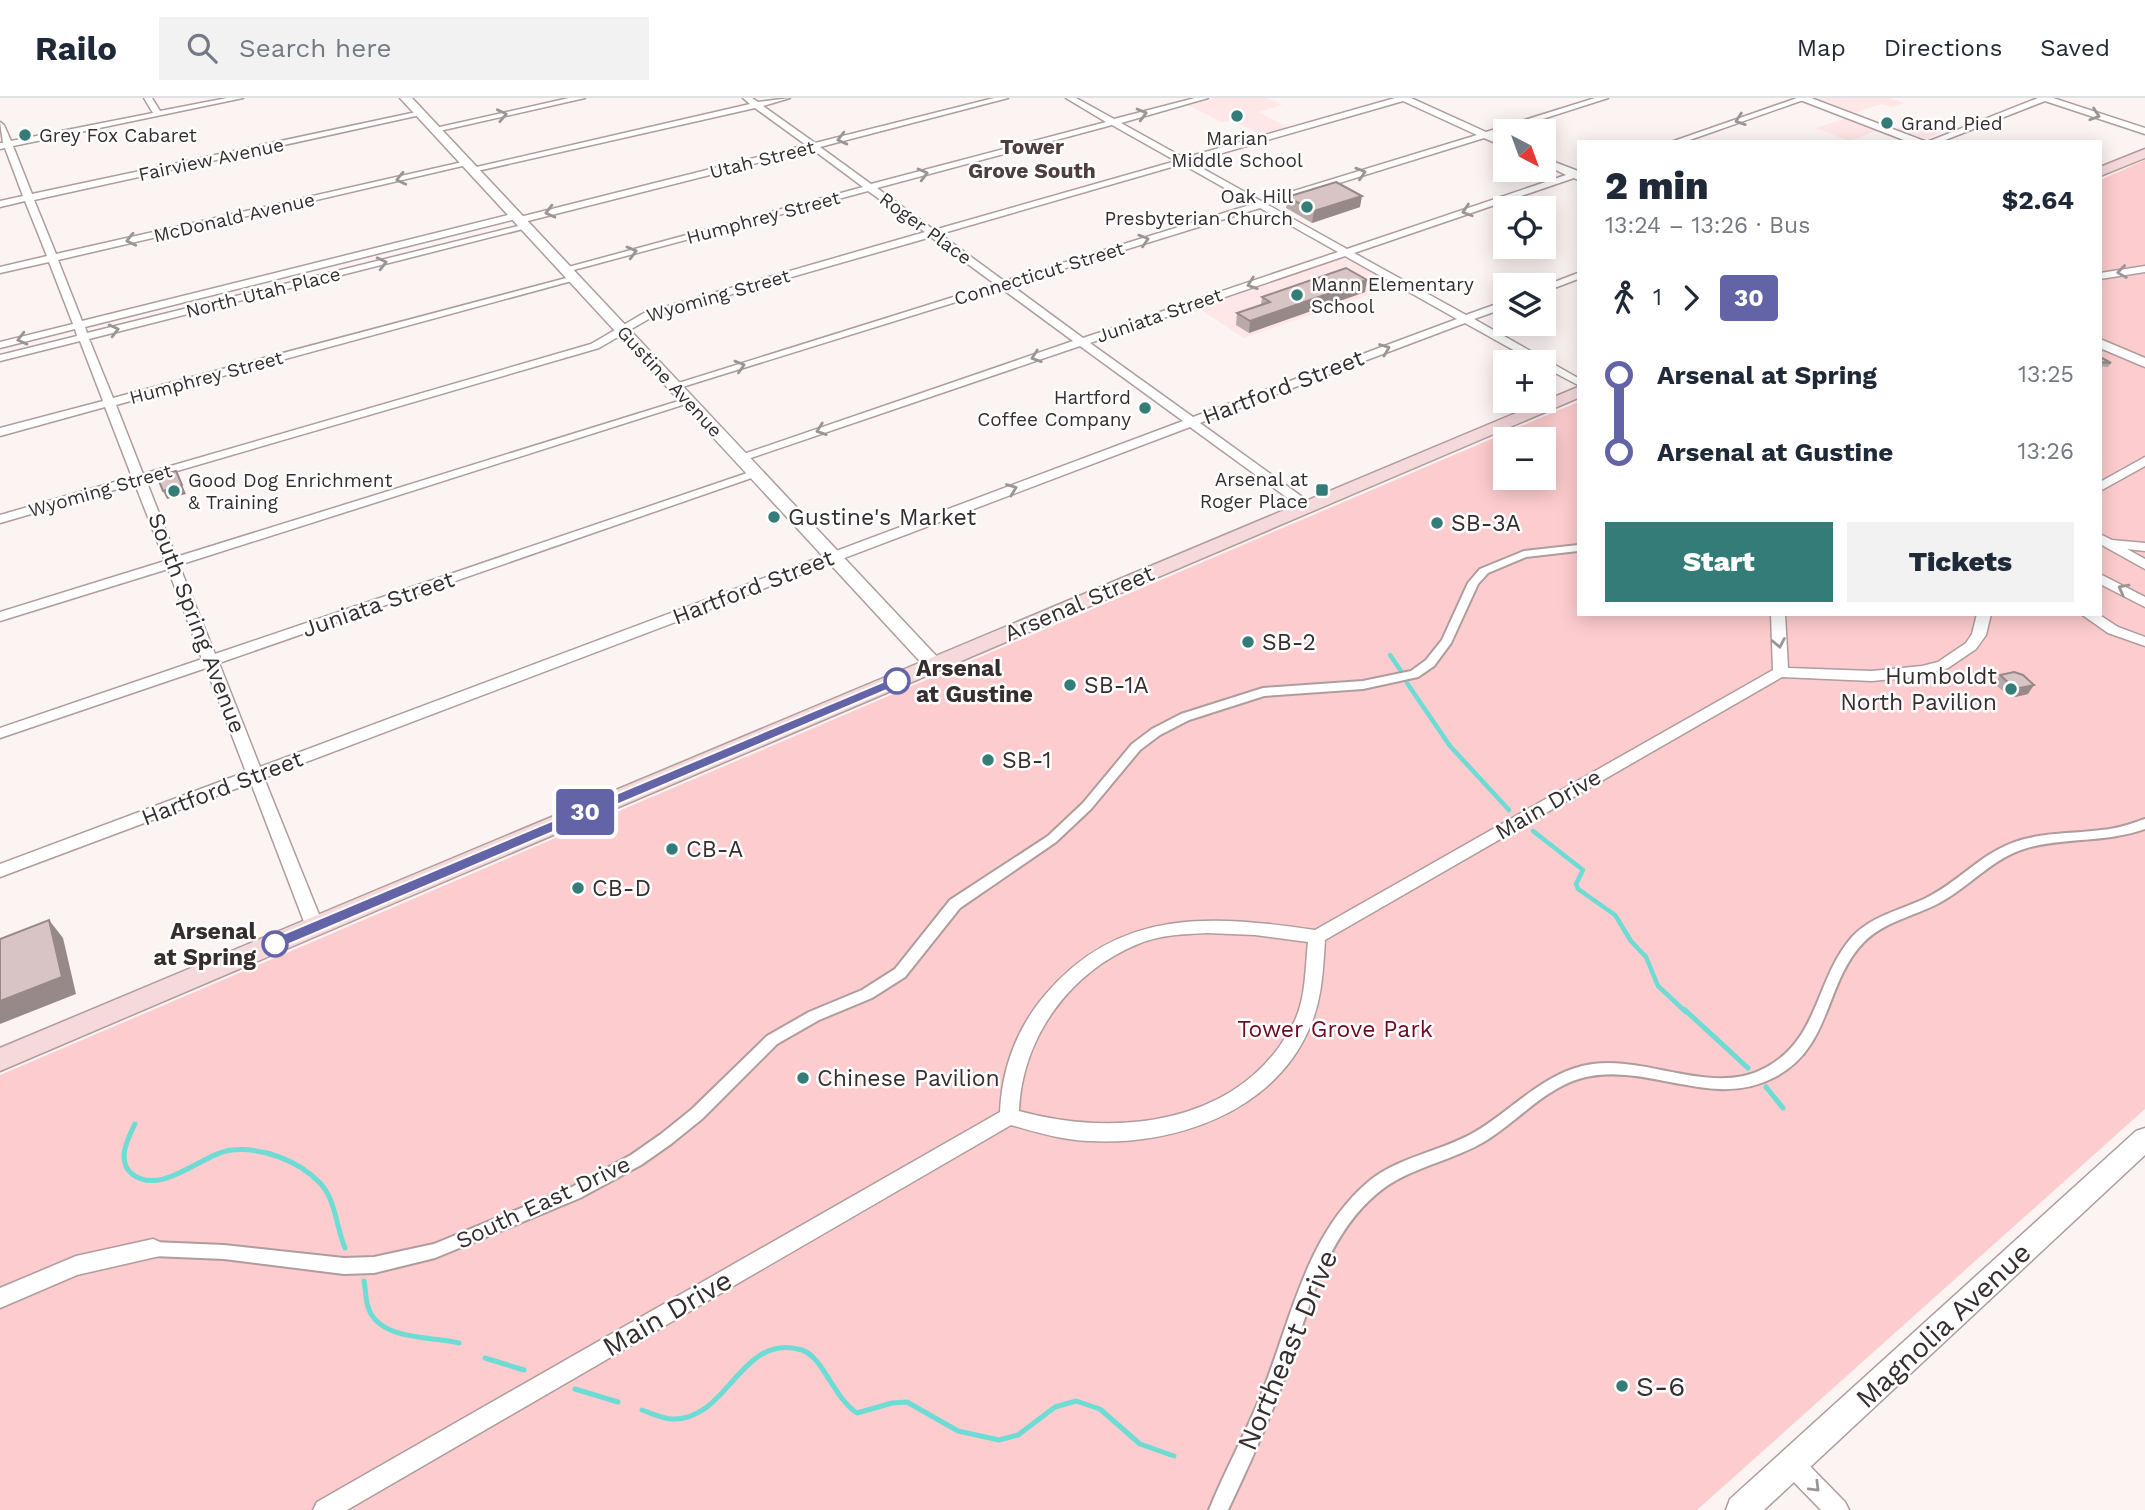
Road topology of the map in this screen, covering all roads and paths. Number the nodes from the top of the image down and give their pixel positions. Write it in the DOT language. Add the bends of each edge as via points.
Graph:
graph roads {
  1 [pos="148,98"];
  2 [pos="239,98"];
  3 [pos="406,98"];
  4 [pos="581,98"];
  5 [pos="786,98"];
  6 [pos="1004,98"];
  7 [pos="1070,98"];
  8 [pos="1204,98"];
  9 [pos="1404,98"];
  10 [pos="1604,98"];
  11 [pos="1803,98"];
  12 [pos="2045,98"];
  13 [pos="751,101"];
  14 [pos="158,114"];
  15 [pos="422,114"];
  16 [pos="1112,122"];
  17 [pos="0,125"];
  18 [pos="435,129"];
  19 [pos="2145,131"];
  20 [pos="1486,135"];
  21 [pos="1493,138"];
  22 [pos="1681,140"];
  23 [pos="1916,140"];
  24 [pos="1936,140"];
  25 [pos="4,145"];
  26 [pos="813,146"];
  27 [pos="2145,153"];
  28 [pos="1182,161"];
  29 [pos="470,166"];
  30 [pos="1556,166"];
  31 [pos="2102,171"];
  32 [pos="1577,175"];
  33 [pos="870,188"];
  34 [pos="29,198"];
  35 [pos="0,204"];
  36 [pos="1260,204"];
  37 [pos="521,221"];
  38 [pos="933,233"];
  39 [pos="1345,252"];
  40 [pos="54,258"];
  41 [pos="2145,269"];
  42 [pos="0,270"];
  43 [pos="570,274"];
  44 [pos="1577,276"];
  45 [pos="2102,276"];
  46 [pos="1556,284"];
  47 [pos="1003,285"];
  48 [pos="1493,308"];
  49 [pos="1464,319"];
  50 [pos="622,330"];
  51 [pos="82,331"];
  52 [pos="1081,342"];
  53 [pos="2102,344"];
  54 [pos="0,345"];
  55 [pos="0,358"];
  56 [pos="2145,363"];
  57 [pos="1577,381"];
  58 [pos="675,386"];
  59 [pos="1577,392"];
  60 [pos="688,401"];
  61 [pos="110,402"];
  62 [pos="1191,422"];
  63 [pos="0,432"];
  64 [pos="741,457"];
  65 [pos="2145,461"];
  66 [pos="757,474"];
  67 [pos="140,479"];
  68 [pos="2102,486"];
  69 [pos="1308,507"];
  70 [pos="0,519"];
  71 [pos="2102,539"];
  72 [pos="2145,547"];
  73 [pos="1577,548"];
  74 [pos="833,557"];
  75 [pos="173,563"];
  76 [pos="2145,565"];
  77 [pos="2102,579"];
  78 [pos="2145,603"];
  79 [pos="1777,616"];
  80 [pos="1984,616"];
  81 [pos="2091,616"];
  82 [pos="0,617"];
  83 [pos="2116,631"];
  84 [pos="2145,634"];
  85 [pos="2145,642"];
  86 [pos="211,661"];
  87 [pos="934,665"];
  88 [pos="1780,671"];
  89 [pos="0,733"];
  90 [pos="256,775"];
  91 [pos="2145,824"];
  92 [pos="0,871"];
  93 [pos="315,927"];
  94 [pos="1317,937"];
  95 [pos="0,1060"];
  96 [pos="1009,1115"];
  97 [pos="2145,1139"];
  98 [pos="153,1249"];
  99 [pos="0,1298"];
  100 [pos="1792,1464"];
  101 [pos="325,1510"];
  102 [pos="1218,1510"];
  103 [pos="1741,1510"];
  104 [pos="1837,1510"];
  1 -- 14 [label="street"];
  2 -- 14 [label="street"];
  3 -- 15 [label="street, Gustine Avenue"];
  18 -- 4 [label="street, one-way"];
  5 -- 13 [label="street, McDonald Avenue"];
  6 -- 26 [label="street, Utah Street, one-way"];
  7 -- 16 [label="street"];
  16 -- 8 [label="street, Humphrey Street, one-way"];
  9 -- 20 [label="street"];
  9 -- 28 [label="street, Wyoming Street"];
  10 -- 20 [label="street, Connecticut Street"];
  11 -- 22 [label="street, one-way"];
  11 -- 23 [label="street"];
  12 -- 19 [label="street, one-way"];
  12 -- 24 [label="street"];
  13 -- 26 [label="street, Roger Place"];
  13 -- 29 [label="street, McDonald Avenue"];
  14 -- 25 [label="street"];
  15 -- 18 [label="street, Gustine Avenue"];
  15 -- 34 [label="street, Fairview Avenue"];
  16 -- 28 [label="street"];
  33 -- 16 [label="street, Humphrey Street, one-way"];
  17 -- 25 [label="street, South Spring Avenue"];
  18 -- 29 [label="street, Gustine Avenue"];
  20 -- 21 [label="street"];
  36 -- 20 [label="street, Connecticut Street, one-way"];
  25 -- 34 [label="street, South Spring Avenue"];
  26 -- 33 [label="street, Roger Place"];
  26 -- 37 [label="street, Utah Street, one-way"];
  27 -- 31 [label="main road"];
  28 -- 36 [label="street"];
  28 -- 38 [label="street, Wyoming Street"];
  29 -- 37 [label="street, Gustine Avenue"];
  29 -- 40 [label="street, McDonald Avenue, one-way"];
  30 -- 32 [label="street"];
  32 -- 39 [label="street, Juniata Street, one-way"];
  33 -- 38 [label="street, Roger Place"];
  43 -- 33 [label="street, Humphrey Street, one-way"];
  34 -- 35 [label="street, Fairview Avenue"];
  34 -- 40 [label="street, South Spring Avenue"];
  36 -- 39 [label="street"];
  47 -- 36 [label="street, Connecticut Street, one-way"];
  37 -- 43 [label="street, Gustine Avenue"];
  37 -- 51 [label="street, North Utah Place"];
  38 -- 47 [label="street, Roger Place"];
  38 -- 50 [label="street, Wyoming Street" via="648,315"];
  39 -- 49 [label="street"];
  39 -- 52 [label="street, Juniata Street, one-way"];
  40 -- 42 [label="street, McDonald Avenue"];
  40 -- 51 [label="street, South Spring Avenue"];
  41 -- 45 [label="street, one-way"];
  43 -- 50 [label="street, Gustine Avenue"];
  43 -- 61 [label="street, Humphrey Street"];
  44 -- 46 [label="street"];
  47 -- 52 [label="street, Roger Place"];
  58 -- 47 [label="street, Connecticut Street, one-way"];
  48 -- 49 [label="street, Hartford Street"];
  49 -- 57 [label="street"];
  62 -- 49 [label="street, Hartford Street, one-way"];
  50 -- 58 [label="street, Gustine Avenue"];
  50 -- 67 [label="street, Wyoming Street" via="595,346"];
  51 -- 54 [label="street, one-way"];
  51 -- 55 [label="street, North Utah Place"];
  51 -- 61 [label="street, South Spring Avenue"];
  52 -- 62 [label="street, Roger Place"];
  52 -- 64 [label="street, Juniata Street, one-way"];
  53 -- 56 [label="street"];
  58 -- 60 [label="street, Gustine Avenue"];
  59 -- 69 [label="main road, Arsenal Street"];
  60 -- 64 [label="street, Gustine Avenue"];
  60 -- 75 [label="street"];
  61 -- 63 [label="street, Humphrey Street"];
  61 -- 67 [label="street, South Spring Avenue"];
  62 -- 69 [label="street, Roger Place"];
  74 -- 62 [label="street, Hartford Street, one-way"];
  64 -- 66 [label="street, Gustine Avenue"];
  65 -- 68 [label="street"];
  66 -- 74 [label="street, Gustine Avenue"];
  66 -- 86 [label="street, Juniata Street"];
  67 -- 70 [label="street, Wyoming Street"];
  67 -- 75 [label="street, South Spring Avenue"];
  69 -- 87 [label="main road, Arsenal Street"];
  71 -- 72 [label="street"];
  71 -- 76 [label="street"];
  73 -- 98 [label="street, South East Drive" via="1524,554 1483,571 1447,641 1430,663 1414,674 1363,685 1263,692 1185,717 1156,732 1136,747 1087,806 1052,839 955,904 900,973 772,1040 686,1123 636,1160 587,1187 435,1251 374,1265"];
  74 -- 87 [label="street, Gustine Avenue"];
  74 -- 90 [label="street, Hartford Street"];
  75 -- 82 [label="street"];
  75 -- 86 [label="street, South Spring Avenue"];
  78 -- 77 [label="street, one-way"];
  79 -- 88 [label="street, one-way"];
  80 -- 88 [label="street" via="1971,646 1942,665 1922,671 1872,676"];
  81 -- 83 [label="street"];
  83 -- 84 [label="street"];
  83 -- 85 [label="street"];
  86 -- 89 [label="street, Juniata Street"];
  86 -- 90 [label="street, South Spring Avenue"];
  87 -- 93 [label="main road, Arsenal Street"];
  88 -- 94 [label="street, Main Drive"];
  90 -- 92 [label="street, Hartford Street"];
  90 -- 93 [label="street, South Spring Avenue"];
  91 -- 102 [label="street, Northeast Drive" via="2112,834 2019,845 1938,897 1862,935 1850,947 1807,1041 1769,1074 1737,1082 1701,1083 1626,1068 1582,1072 1543,1091 1482,1136 1377,1185 1348,1214 1302,1301 1260,1419"];
  93 -- 95 [label="main road, Arsenal Street"];
  94 -- 96 [label="street" via="1255,928 1171,929 1133,939 1102,955 1071,978 1042,1009 1023,1047 1008,1097"];
  94 -- 96 [label="street" via="1312,997 1300,1031 1278,1065 1241,1099 1169,1126 1124,1132 1037,1126"];
  96 -- 101 [label="street, Main Drive"];
  97 -- 100 [label="street, Magnolia Avenue"];
  98 -- 99 [label="street, South East Drive" via="76,1266"];
  100 -- 103 [label="street, Magnolia Avenue"];
  100 -- 104 [label="street, one-way"];
}
